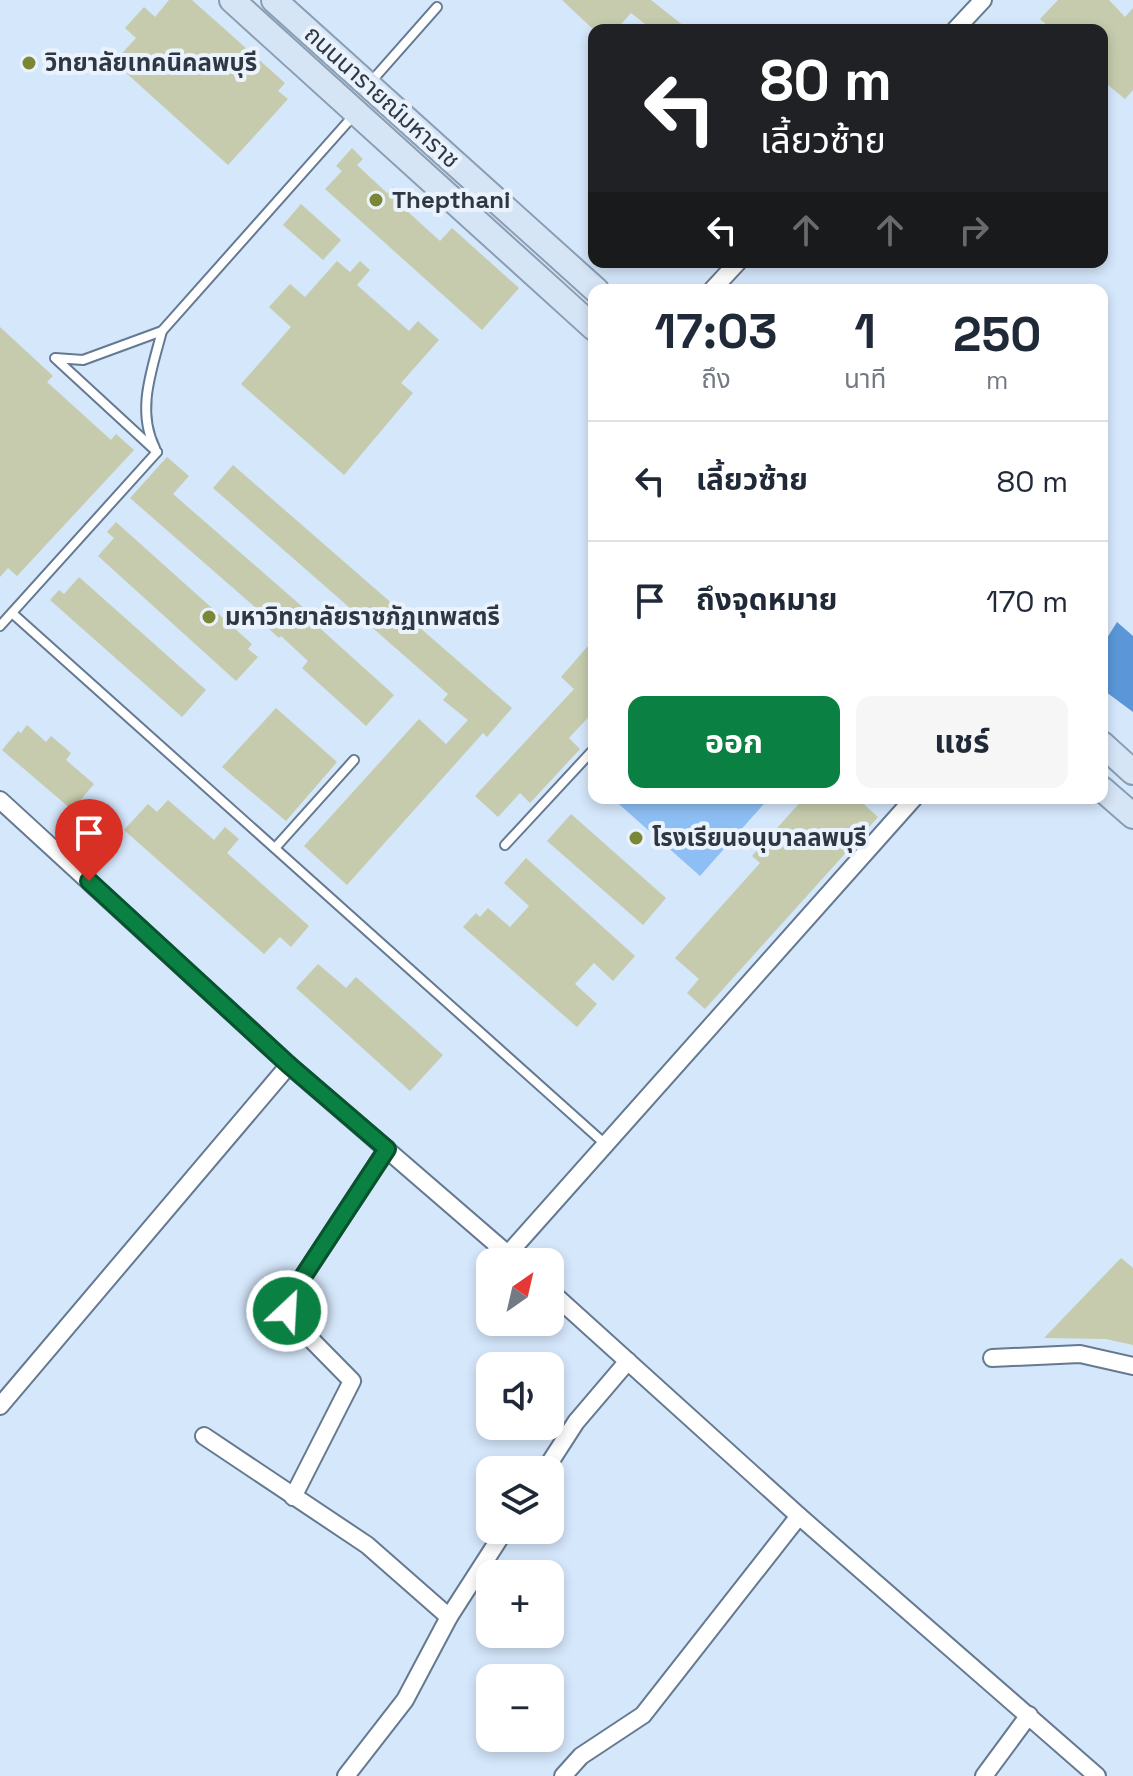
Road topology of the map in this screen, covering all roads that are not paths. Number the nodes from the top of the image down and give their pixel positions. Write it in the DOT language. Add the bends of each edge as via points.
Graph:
graph roads {
  1 [pos="232,0"];
  2 [pos="274,0"];
  3 [pos="983,0"];
  4 [pos="437,7"];
  5 [pos="961,24"];
  6 [pos="369,85"];
  7 [pos="357,112"];
  8 [pos="732,268"];
  9 [pos="589,284"];
  10 [pos="718,284"];
  11 [pos="588,323"];
  12 [pos="162,331"];
  13 [pos="157,452"];
  14 [pos="12,613"];
  15 [pos="0,626"];
  16 [pos="1108,749"];
  17 [pos="588,755"];
  18 [pos="354,760"];
  19 [pos="1133,772"];
  20 [pos="1108,794"];
  21 [pos="0,800"];
  22 [pos="909,804"];
  23 [pos="1133,816"];
  24 [pos="505,845"];
  25 [pos="275,848"];
  26 [pos="289,1065"];
  27 [pos="604,1143"];
  28 [pos="387,1149"];
  29 [pos="501,1248"];
  30 [pos="520,1248"];
  31 [pos="564,1304"];
  32 [pos="992,1358"];
  33 [pos="628,1361"];
  34 [pos="1133,1366"];
  35 [pos="0,1406"];
  36 [pos="204,1436"];
  37 [pos="554,1456"];
  38 [pos="293,1497"];
  39 [pos="799,1516"];
  40 [pos="496,1544"];
  41 [pos="449,1617"];
  42 [pos="1029,1715"];
  43 [pos="346,1776"];
  44 [pos="563,1776"];
  45 [pos="984,1776"];
  46 [pos="1097,1776"];
  1 -- 7 [label="main road, ถนนนารายณ์มหาราช"];
  2 -- 6 [label="main road, ถนนนารายณ์มหาราช"];
  3 -- 5 [label="street"];
  4 -- 6 [label="lane"];
  6 -- 9 [label="main road, ถนนนารายณ์มหาราช"];
  7 -- 11 [label="main road, ถนนนารายณ์มหาราช"];
  7 -- 12 [label="lane"];
  8 -- 10 [label="street"];
  12 -- 13 [label="lane" via="144,408"];
  12 -- 13 [label="lane" via="83,360 55,358"];
  13 -- 14 [label="lane"];
  14 -- 15 [label="lane"];
  14 -- 25 [label="lane"];
  16 -- 19 [label="main road"];
  17 -- 24 [label="lane"];
  18 -- 25 [label="lane"];
  20 -- 23 [label="main road"];
  21 -- 26 [label="street"];
  22 -- 27 [label="street"];
  25 -- 27 [label="lane"];
  26 -- 28 [label="street"];
  26 -- 35 [label="street"];
  27 -- 30 [label="street"];
  28 -- 29 [label="street"];
  28 -- 38 [label="street" via="289,1298 287,1311 294,1322 352,1381"];
  31 -- 33 [label="street"];
  32 -- 34 [label="street" via="1080,1354"];
  33 -- 37 [label="street"];
  33 -- 39 [label="street"];
  36 -- 38 [label="street"];
  38 -- 41 [label="street" via="367,1545"];
  39 -- 42 [label="street"];
  39 -- 44 [label="street" via="643,1715 581,1756"];
  40 -- 41 [label="street"];
  41 -- 43 [label="street" via="405,1700"];
  42 -- 45 [label="street"];
  42 -- 46 [label="street"];
}
